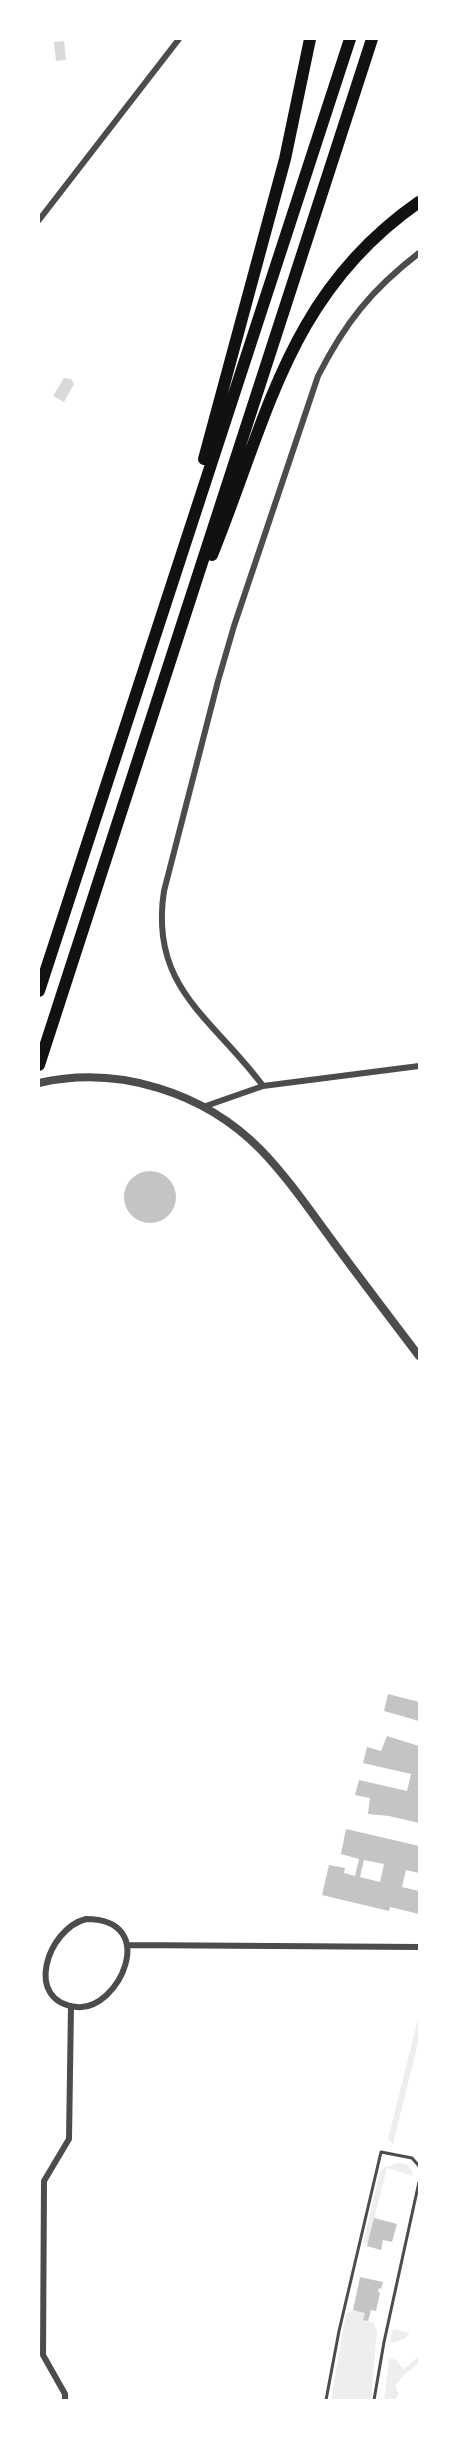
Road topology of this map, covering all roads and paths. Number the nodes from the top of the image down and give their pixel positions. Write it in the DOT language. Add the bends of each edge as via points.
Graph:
graph roads {
  1 [pos="179,39"];
  2 [pos="310,39"];
  3 [pos="350,39"];
  4 [pos="372,39"];
  5 [pos="419,202"];
  6 [pos="39,220"];
  7 [pos="419,253"];
  8 [pos="182,549"];
  9 [pos="175,648"];
  10 [pos="39,991"];
  11 [pos="39,1065"];
  12 [pos="419,1066"];
  13 [pos="39,1083"];
  14 [pos="263,1086"];
  15 [pos="203,1107"];
  16 [pos="419,1356"];
  17 [pos="127,1945"];
  18 [pos="419,1947"];
  19 [pos="71,2006"];
  20 [pos="419,2166"];
  21 [pos="419,2182"];
  22 [pos="65,2400"];
  23 [pos="326,2400"];
  24 [pos="374,2400"];
  1 -- 6 [label="street"];
  2 -- 8 [label="highway" via="285,159"];
  3 -- 8 [label="highway"];
  4 -- 9 [label="highway"];
  5 -- 9 [label="highway" via="351,261 330,285 296,341"];
  7 -- 14 [label="street" via="396,271 350,320 318,376 231,637 164,891 160,915 167,962 197,1010"];
  8 -- 10 [label="highway"];
  9 -- 11 [label="highway"];
  12 -- 14 [label="street"];
  13 -- 15 [label="street" via="85,1077 145,1083"];
  14 -- 15 [label="street"];
  15 -- 16 [label="street" via="235,1127 290,1184"];
  17 -- 18 [label="street"];
  17 -- 19 [label="street" via="126,1966 110,1990 91,2005"];
  17 -- 19 [label="street" via="113,1925 98,1919 78,1921 63,1935 48,1957 45,1976 49,1990"];
  19 -- 22 [label="street" via="69,2139 44,2181 43,2355"];
  20 -- 23 [label="lane" via="412,2158 381,2152"];
  21 -- 24 [label="lane"];
}
